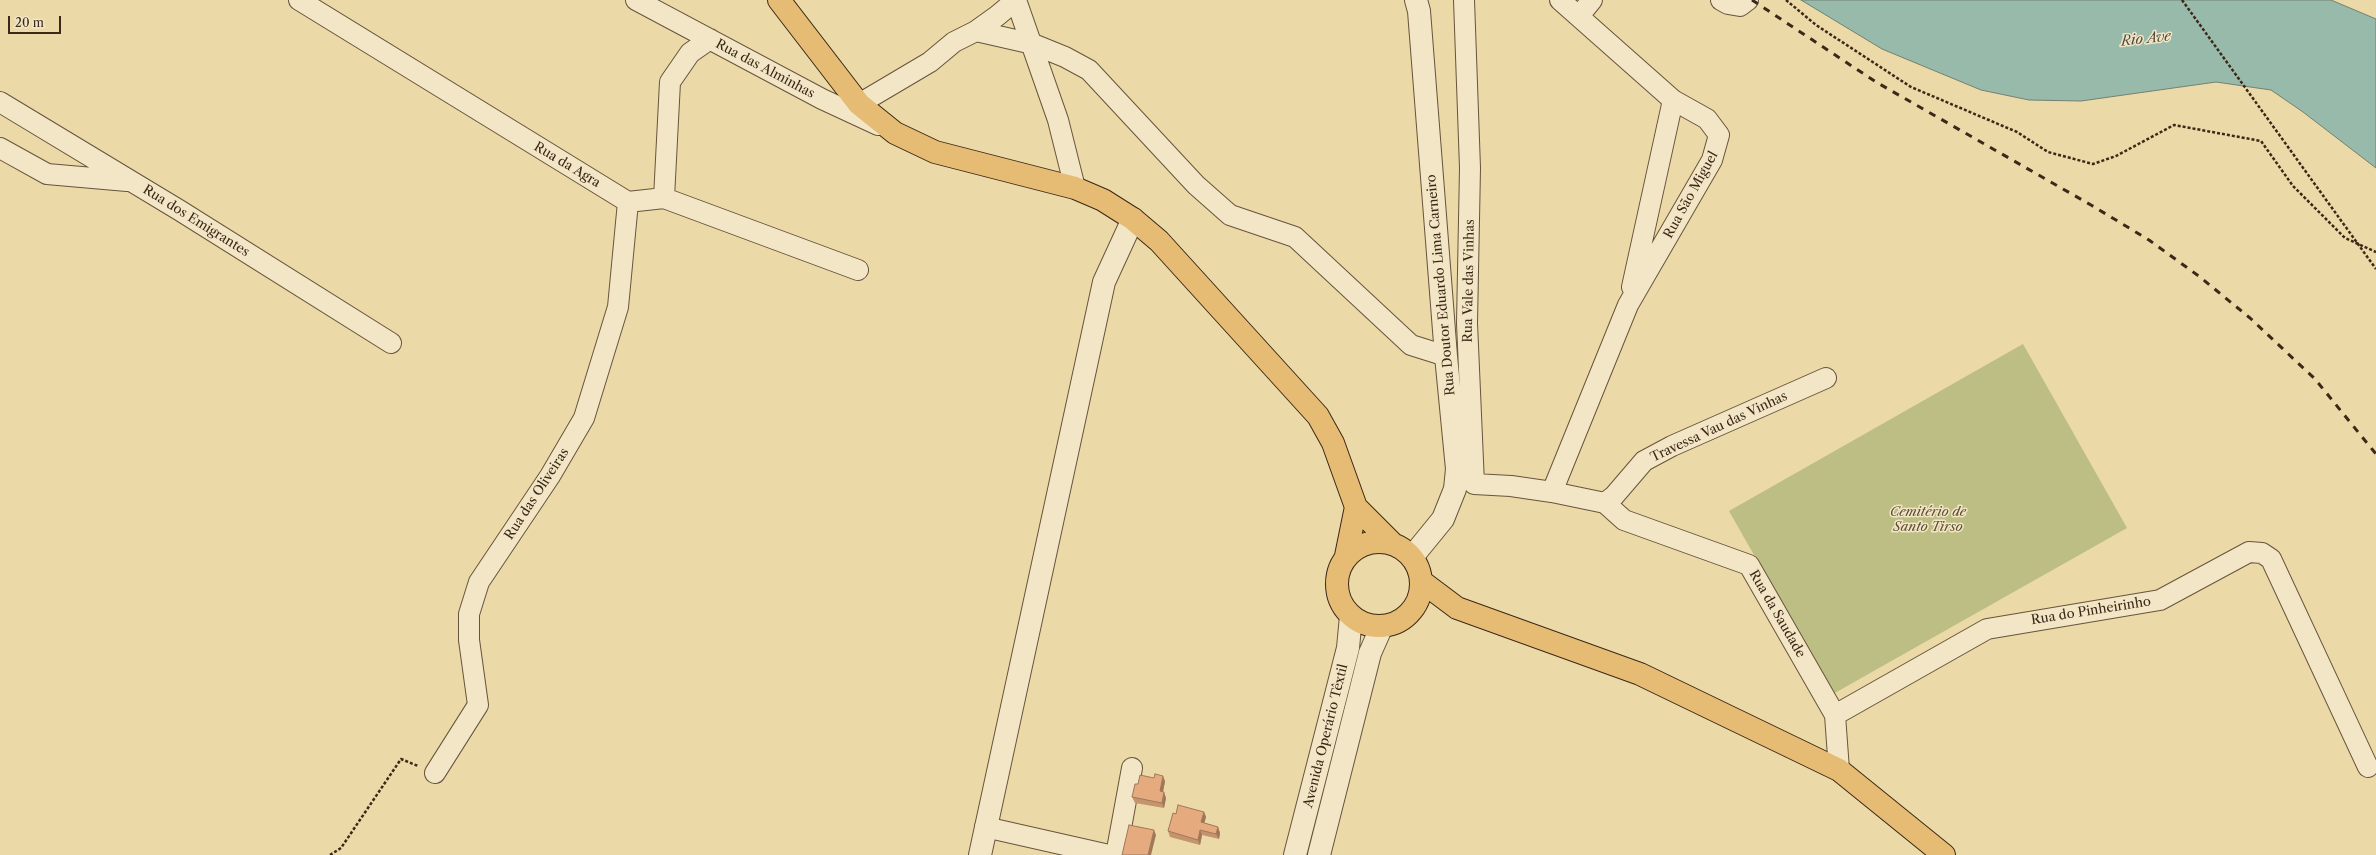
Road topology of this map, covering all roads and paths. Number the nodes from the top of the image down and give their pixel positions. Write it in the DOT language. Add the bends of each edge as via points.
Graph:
graph roads {
  1 [pos="299,0"];
  2 [pos="636,0"];
  3 [pos="779,0"];
  4 [pos="1016,0"];
  5 [pos="1416,0"];
  6 [pos="1464,0"];
  7 [pos="1560,0"];
  8 [pos="1592,0"];
  9 [pos="1722,0"];
  10 [pos="1748,0"];
  11 [pos="1786,0"];
  12 [pos="2182,0"];
  13 [pos="1579,16"];
  14 [pos="976,31"];
  15 [pos="710,39"];
  16 [pos="1033,44"];
  17 [pos="1673,100"];
  18 [pos="0,102"];
  19 [pos="859,104"];
  20 [pos="895,133"];
  21 [pos="0,148"];
  22 [pos="132,181"];
  23 [pos="1075,188"];
  24 [pos="664,198"];
  25 [pos="628,202"];
  26 [pos="1133,219"];
  27 [pos="2376,252"];
  28 [pos="2376,268"];
  29 [pos="858,270"];
  30 [pos="1628,305"];
  31 [pos="391,343"];
  32 [pos="1446,356"];
  33 [pos="1826,378"];
  34 [pos="1552,492"];
  35 [pos="1605,504"];
  36 [pos="1356,507"];
  37 [pos="1392,543"];
  38 [pos="1346,556"];
  39 [pos="1412,558"];
  40 [pos="1421,581"];
  41 [pos="1457,608"];
  42 [pos="1411,611"];
  43 [pos="1351,616"];
  44 [pos="1382,626"];
  45 [pos="1835,715"];
  46 [pos="1132,768"];
  47 [pos="2368,768"];
  48 [pos="1839,770"];
  49 [pos="435,773"];
  50 [pos="986,827"];
  51 [pos="330,855"];
  52 [pos="980,855"];
  53 [pos="1109,855"];
  54 [pos="1116,855"];
  55 [pos="1295,855"];
  56 [pos="1319,855"];
  57 [pos="1944,855"];
  1 -- 25 [label="street, Rua da Agra"];
  2 -- 15 [label="street, Rua das Alminhas"];
  3 -- 19 [label="main road"];
  4 -- 14 [label="street"];
  4 -- 16 [label="street"];
  5 -- 32 [label="street, Rua Doutor Eduardo Lima Carneiro" via="1424,61"];
  6 -- 34 [label="street, Rua Vale das Vinhas" via="1470,168 1467,323 1474,484"];
  7 -- 13 [label="street, Rua São Miguel"];
  8 -- 13 [label="street"];
  9 -- 10 [label="street" via="1740,6"];
  11 -- 27 [label="path" via="1816,25 1912,87 2017,132 2048,152 2093,164 2116,156 2174,125 2261,141 2293,186 2345,238"];
  12 -- 28 [label="path, bridge"];
  13 -- 17 [label="street, Rua São Miguel"];
  14 -- 16 [label="street"];
  14 -- 19 [label="street" via="954,42 930,62"];
  15 -- 20 [label="street, Rua das Alminhas" via="822,99"];
  15 -- 24 [label="street" via="690,53 670,82"];
  16 -- 23 [label="street" via="1058,120"];
  16 -- 32 [label="street" via="1066,57 1089,70 1196,185 1230,215 1295,237 1411,345"];
  17 -- 30 [label="street, Rua São Miguel"];
  17 -- 30 [label="street, Rua São Miguel" via="1706,119 1719,135 1718,146"];
  18 -- 22 [label="street, Rua dos Emigrantes"];
  19 -- 20 [label="main road"];
  20 -- 23 [label="main road" via="936,152"];
  21 -- 22 [label="street" via="47,174"];
  22 -- 31 [label="street, Rua dos Emigrantes"];
  23 -- 26 [label="main road" via="1103,200"];
  24 -- 25 [label="street"];
  24 -- 29 [label="street"];
  25 -- 49 [label="street, Rua das Oliveiras" via="618,307 584,418 550,476 479,582 469,614 469,640 478,705"];
  26 -- 36 [label="main road" via="1159,241 1318,416 1333,443"];
  26 -- 50 [label="street" via="1104,282"];
  30 -- 34 [label="street, Rua São Miguel"];
  32 -- 39 [label="street, Rua Doutor Eduardo Lima Carneiro" via="1457,469 1455,489 1443,519"];
  33 -- 35 [label="street, Travessa Vau das Vinhas" via="1644,461"];
  34 -- 35 [label="street, Rua da Saudade"];
  35 -- 45 [label="street, Rua da Saudade" via="1624,520 1749,565"];
  36 -- 37 [label="main road"];
  36 -- 38 [label="main road"];
  37 -- 38 [label="main road" via="1367,543"];
  37 -- 39 [label="main road"];
  38 -- 43 [label="main road" via="1339,567 1336,580 1337,594 1342,606"];
  39 -- 40 [label="main road"];
  40 -- 41 [label="main road"];
  40 -- 42 [label="main road" via="1419,597"];
  41 -- 42 [label="main road"];
  41 -- 48 [label="main road" via="1640,674"];
  42 -- 44 [label="main road" via="1402,619"];
  43 -- 44 [label="main road" via="1360,622"];
  43 -- 55 [label="street, Avenida Operário Têxtil" via="1348,648"];
  44 -- 56 [label="street, Avenida Operário Têxtil" via="1370,653"];
  45 -- 47 [label="street, Rua do Pinheirinho" via="1987,629 2160,600 2249,552 2262,552 2271,559"];
  45 -- 48 [label="street, Rua da Saudade"];
  46 -- 54 [label="street"];
  48 -- 57 [label="main road"];
  49 -- 51 [label="path" via="401,759 341,848"];
  50 -- 52 [label="street"];
  50 -- 53 [label="street"];
}
